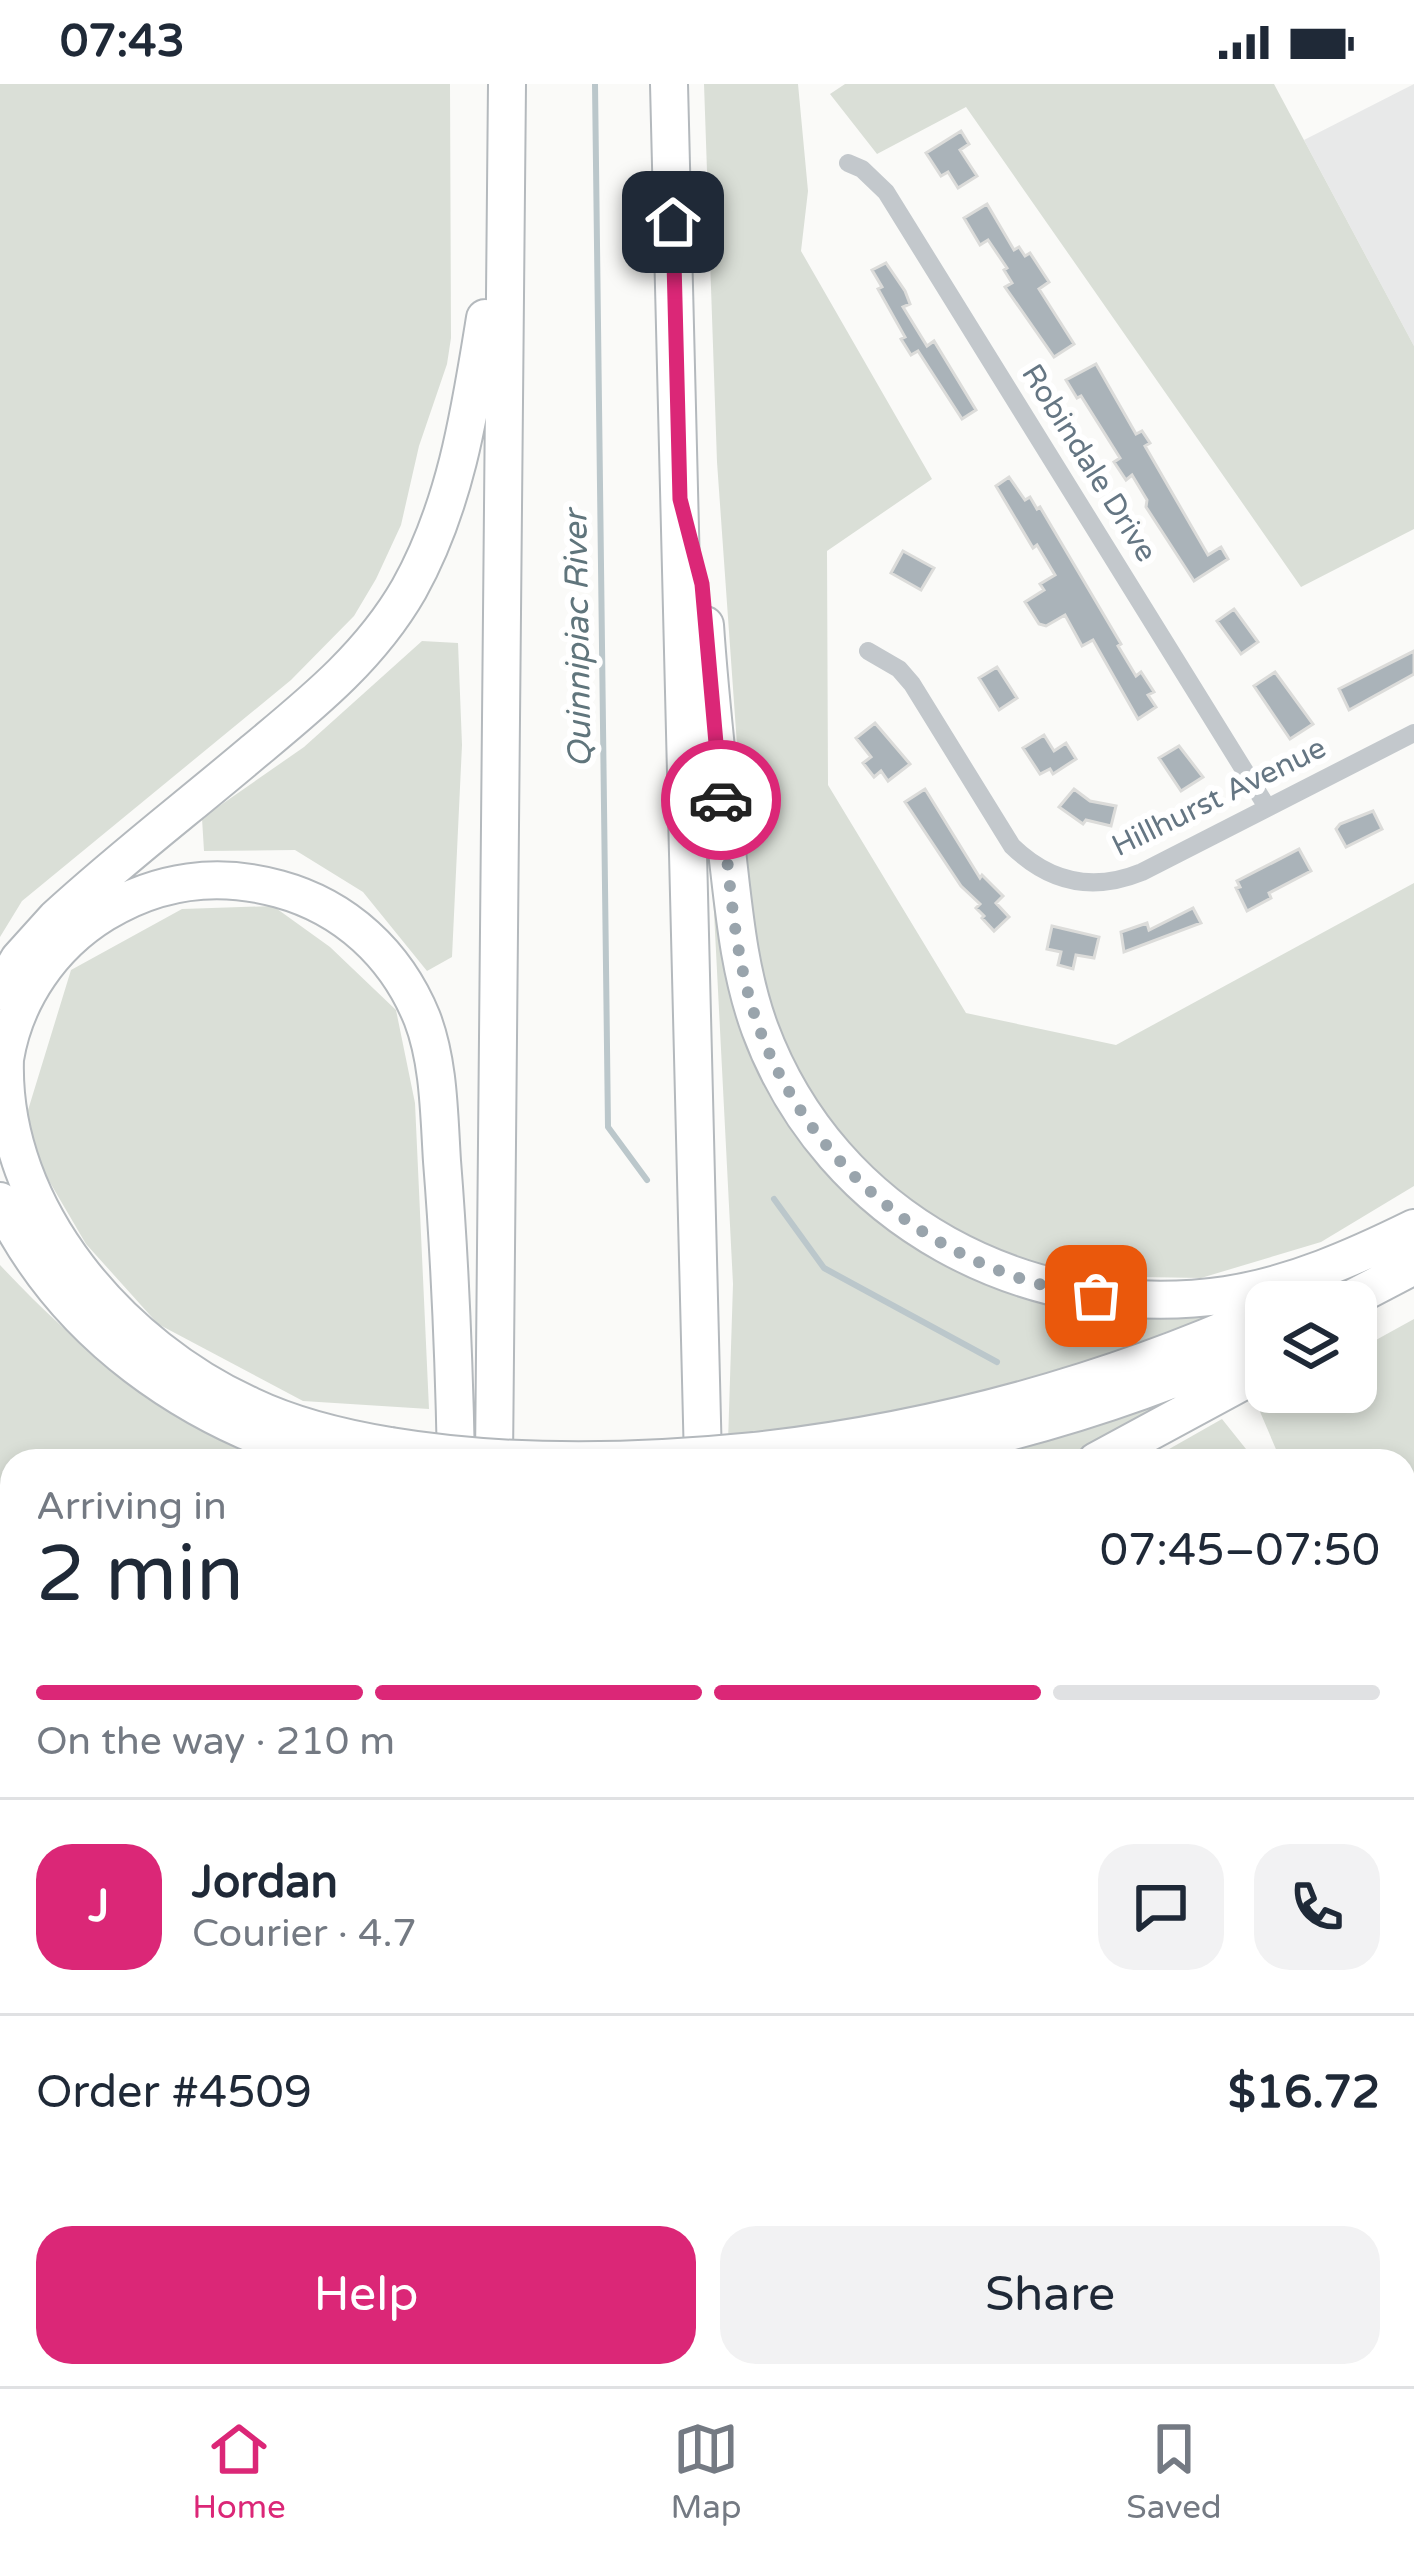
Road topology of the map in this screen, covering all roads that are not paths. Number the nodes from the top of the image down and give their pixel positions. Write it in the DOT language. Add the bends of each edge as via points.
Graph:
graph roads {
  1 [pos="507,84"];
  2 [pos="669,84"];
  3 [pos="848,164"];
  4 [pos="505,239"];
  5 [pos="680,499"];
  6 [pos="868,651"];
  7 [pos="1414,733"];
  8 [pos="1267,807"];
  9 [pos="0,991"];
  10 [pos="0,1201"];
  11 [pos="1412,1242"];
  12 [pos="1328,1281"];
  13 [pos="1368,1281"];
  14 [pos="1414,1288"];
  15 [pos="1377,1308"];
  16 [pos="1245,1321"];
  17 [pos="1245,1349"];
  18 [pos="1245,1380"];
  19 [pos="296,1449"];
  20 [pos="412,1449"];
  21 [pos="456,1449"];
  22 [pos="494,1449"];
  23 [pos="703,1449"];
  24 [pos="769,1449"];
  25 [pos="932,1449"];
  26 [pos="1118,1449"];
  1 -- 4 [label="highway"];
  2 -- 5 [label="highway"];
  3 -- 8 [label="street, Robindale Drive" via="886,192"];
  4 -- 9 [label="highway" via="455,473 398,607 323,694 56,917"];
  4 -- 22 [label="highway"];
  5 -- 11 [label="highway" via="702,584 746,982 794,1100 852,1174 910,1224 967,1258 1033,1283 1115,1298 1191,1299 1263,1288"];
  5 -- 23 [label="highway"];
  6 -- 8 [label="street, Hillhurst Avenue" via="912,684 1012,846 1049,874 1094,885 1118,881"];
  7 -- 8 [label="street, Hillhurst Avenue"];
  10 -- 19 [label="highway" via="49,1280 140,1370 223,1423"];
  11 -- 12 [label="highway"];
  11 -- 13 [label="highway"];
  14 -- 15 [label="highway"];
  16 -- 24 [label="highway, bridge" via="1025,1401"];
  17 -- 25 [label="highway" via="1084,1410"];
  18 -- 26 [label="highway"];
  20 -- 21 [label="highway, bridge" via="266,1413 168,1360 85,1282 27,1198 3,1115 11,1034 54,956 128,900 190,881 284,890 349,922 404,983 426,1029 437,1090"];
}
